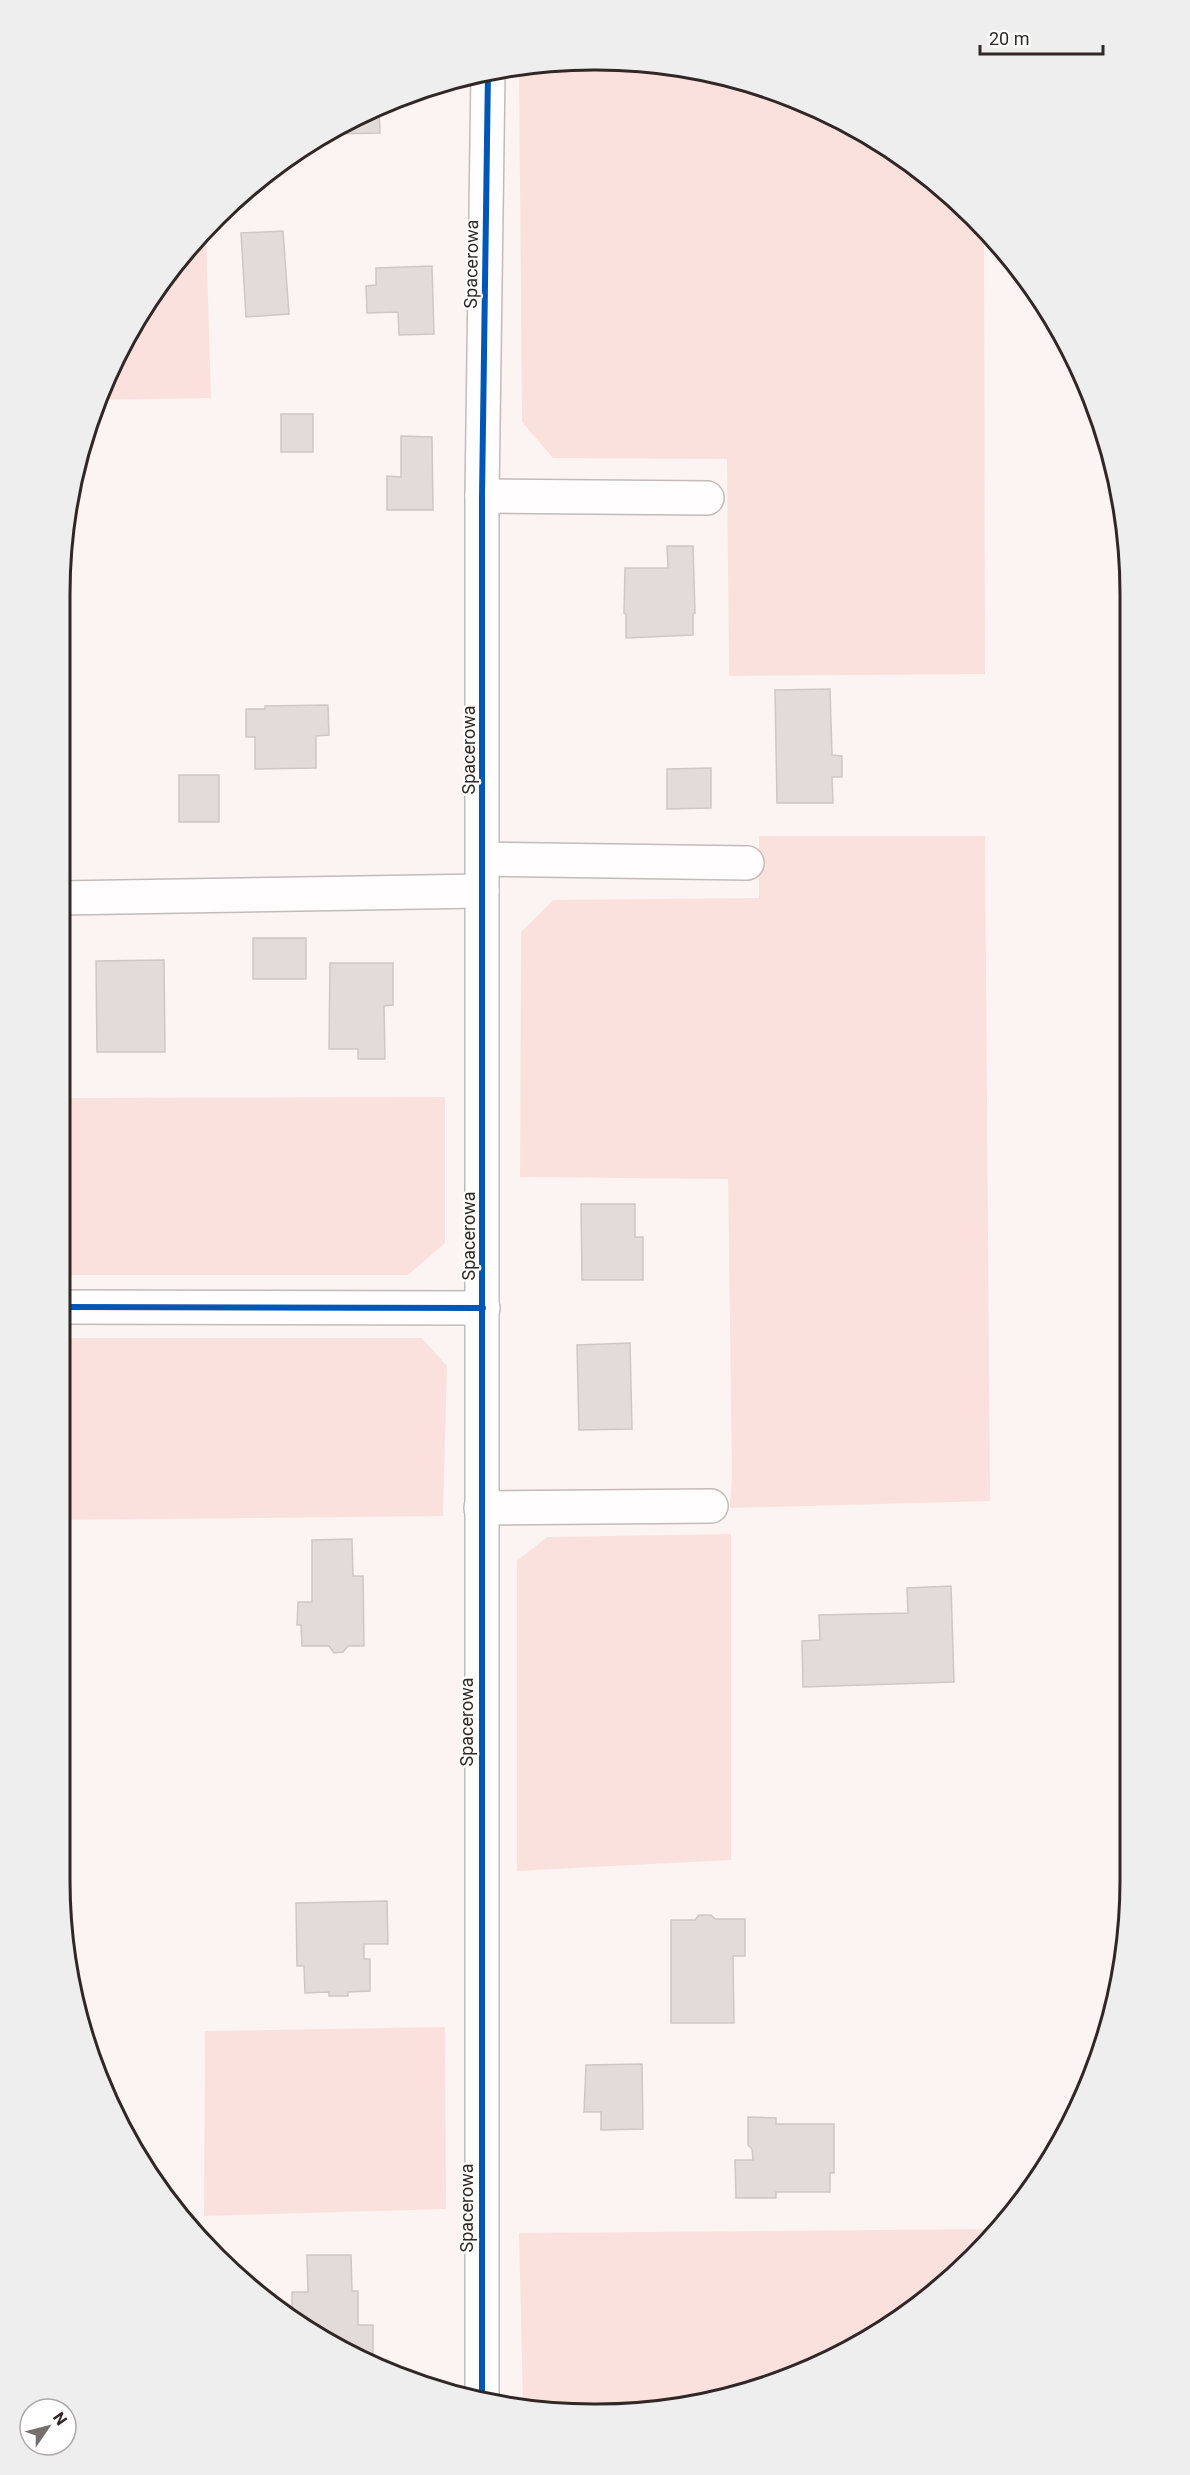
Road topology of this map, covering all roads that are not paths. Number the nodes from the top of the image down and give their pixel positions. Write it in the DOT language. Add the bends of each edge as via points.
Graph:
graph roads {
  1 [pos="488,82"];
  2 [pos="482,496"];
  3 [pos="706,498"];
  4 [pos="483,859"];
  5 [pos="747,863"];
  6 [pos="482,891"];
  7 [pos="70,898"];
  8 [pos="70,1307"];
  9 [pos="483,1308"];
  10 [pos="711,1506"];
  11 [pos="481,1508"];
  12 [pos="482,2392"];
  1 -- 2 [label="street, Spacerowa"];
  2 -- 3 [label="street"];
  2 -- 4 [label="street, Spacerowa"];
  4 -- 5 [label="street"];
  4 -- 6 [label="street, Spacerowa"];
  6 -- 7 [label="street"];
  6 -- 9 [label="street, Spacerowa"];
  8 -- 9 [label="street"];
  9 -- 11 [label="street, Spacerowa"];
  10 -- 11 [label="street"];
  11 -- 12 [label="street, Spacerowa"];
}
